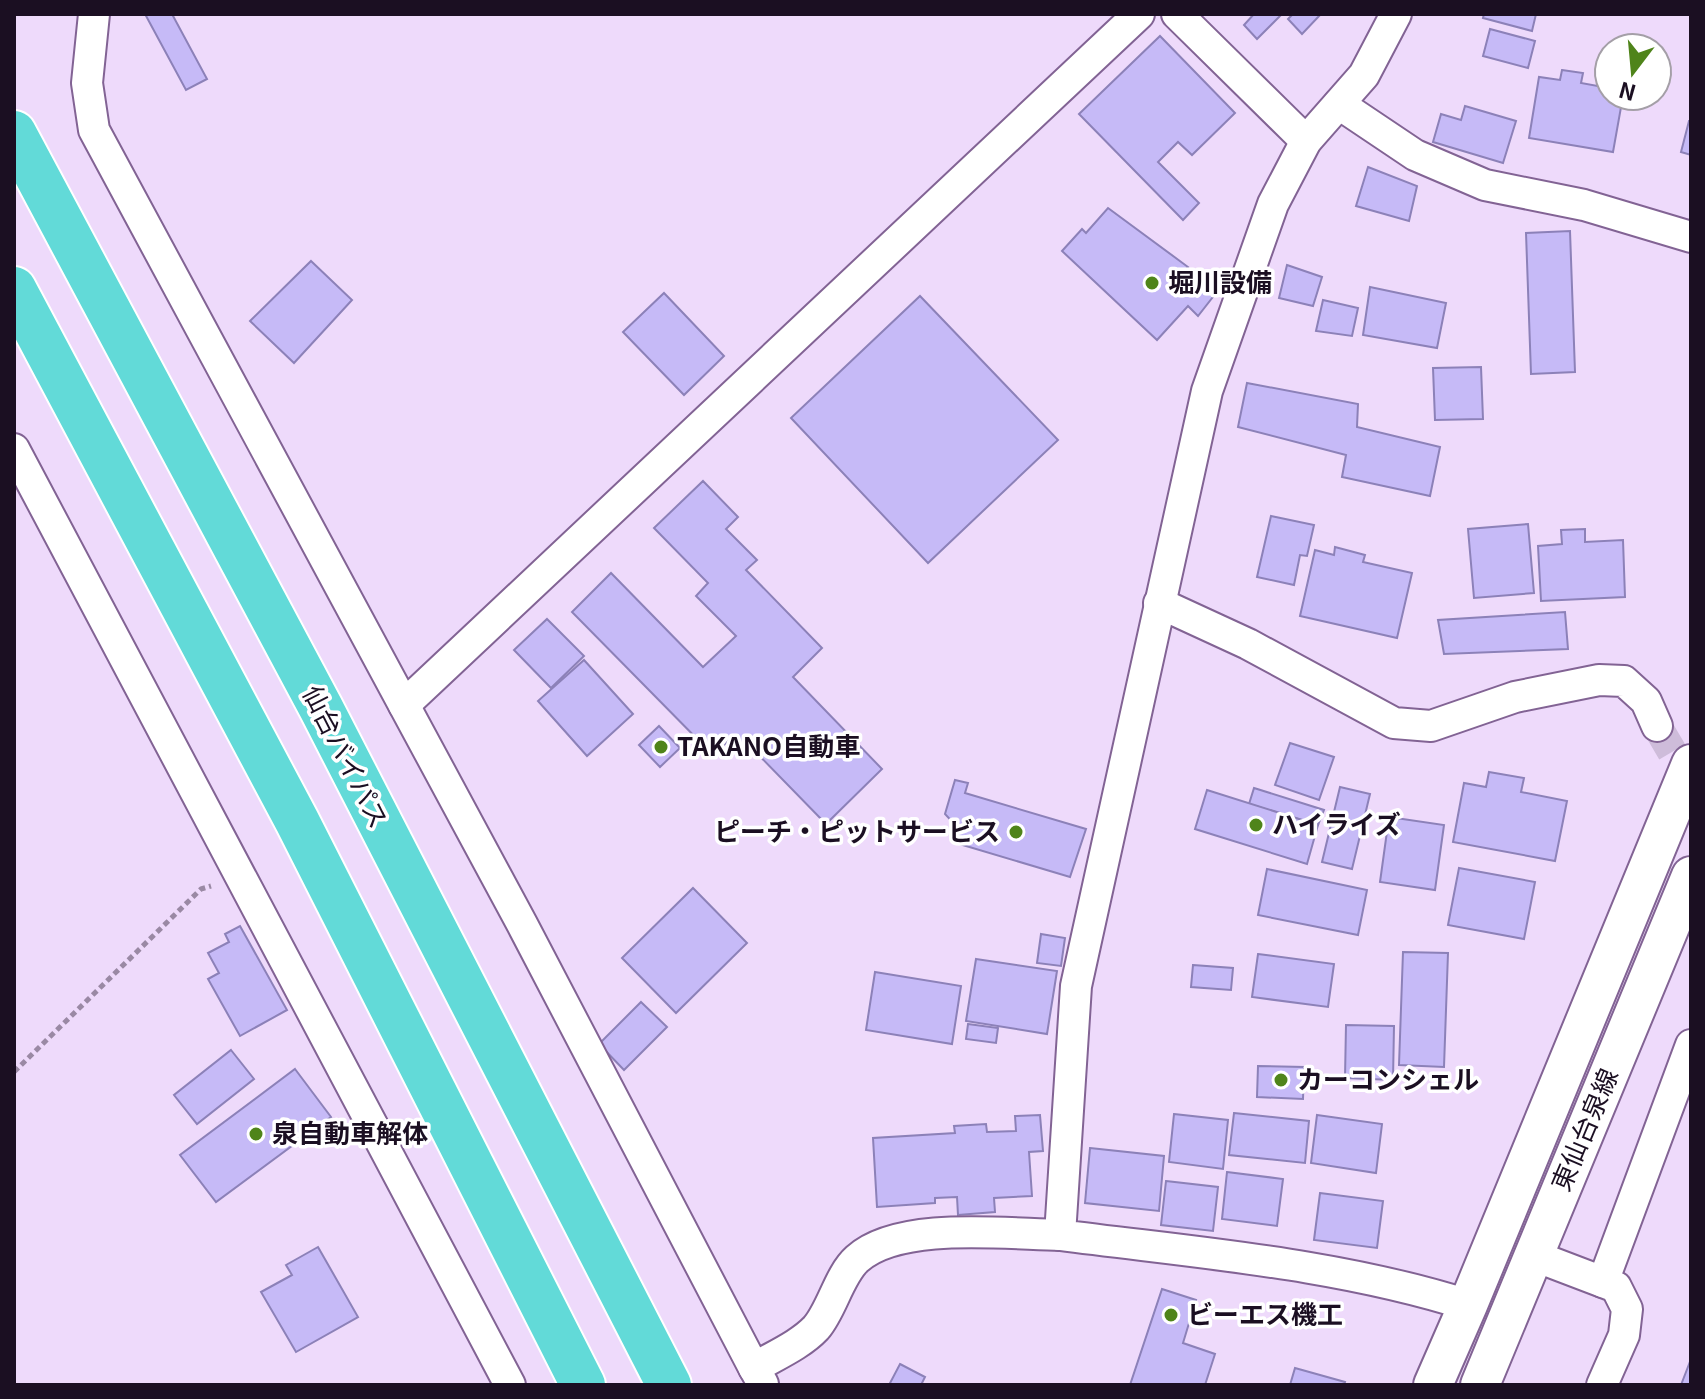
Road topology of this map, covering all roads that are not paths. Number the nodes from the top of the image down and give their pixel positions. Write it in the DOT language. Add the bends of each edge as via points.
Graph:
graph roads {
  1 [pos="94,14"];
  2 [pos="1139,14"];
  3 [pos="1177,14"];
  4 [pos="1396,14"];
  5 [pos="1339,104"];
  6 [pos="14,133"];
  7 [pos="1306,141"];
  8 [pos="1691,237"];
  9 [pos="14,289"];
  10 [pos="14,449"];
  11 [pos="1159,603"];
  12 [pos="404,705"];
  13 [pos="1657,726"];
  14 [pos="1691,764"];
  15 [pos="1691,876"];
  16 [pos="1691,1045"];
  17 [pos="1060,1235"];
  18 [pos="1532,1255"];
  19 [pos="1603,1282"];
  20 [pos="1468,1305"];
  21 [pos="758,1376"];
  22 [pos="510,1385"];
  23 [pos="583,1385"];
  24 [pos="669,1385"];
  25 [pos="1433,1385"];
  26 [pos="1480,1385"];
  27 [pos="1602,1385"];
  1 -- 12 [label="street" via="87,83 94,130"];
  2 -- 12 [label="street"];
  3 -- 7 [label="street"];
  4 -- 5 [label="street" via="1364,75"];
  5 -- 7 [label="street"];
  5 -- 8 [label="street" via="1415,155 1485,185 1584,205"];
  6 -- 24 [label="highway, 仙台バイパス" via="321,708"];
  7 -- 11 [label="street" via="1273,204 1207,391"];
  9 -- 23 [label="highway" via="297,821"];
  10 -- 22 [label="street"];
  11 -- 13 [label="street" via="1394,723 1431,726 1515,697 1599,680 1624,681 1646,701"];
  11 -- 17 [label="street" via="1076,986"];
  12 -- 21 [label="street"];
  14 -- 20 [label="street"];
  15 -- 18 [label="street, 東仙台泉線"];
  16 -- 19 [label="street"];
  17 -- 20 [label="street" via="1322,1269"];
  17 -- 21 [label="street" via="944,1232 888,1240 855,1260 817,1327"];
  18 -- 19 [label="street"];
  18 -- 26 [label="street, 東仙台泉線"];
  19 -- 27 [label="street" via="1616,1287 1627,1309 1624,1335"];
  20 -- 25 [label="street"];
}
